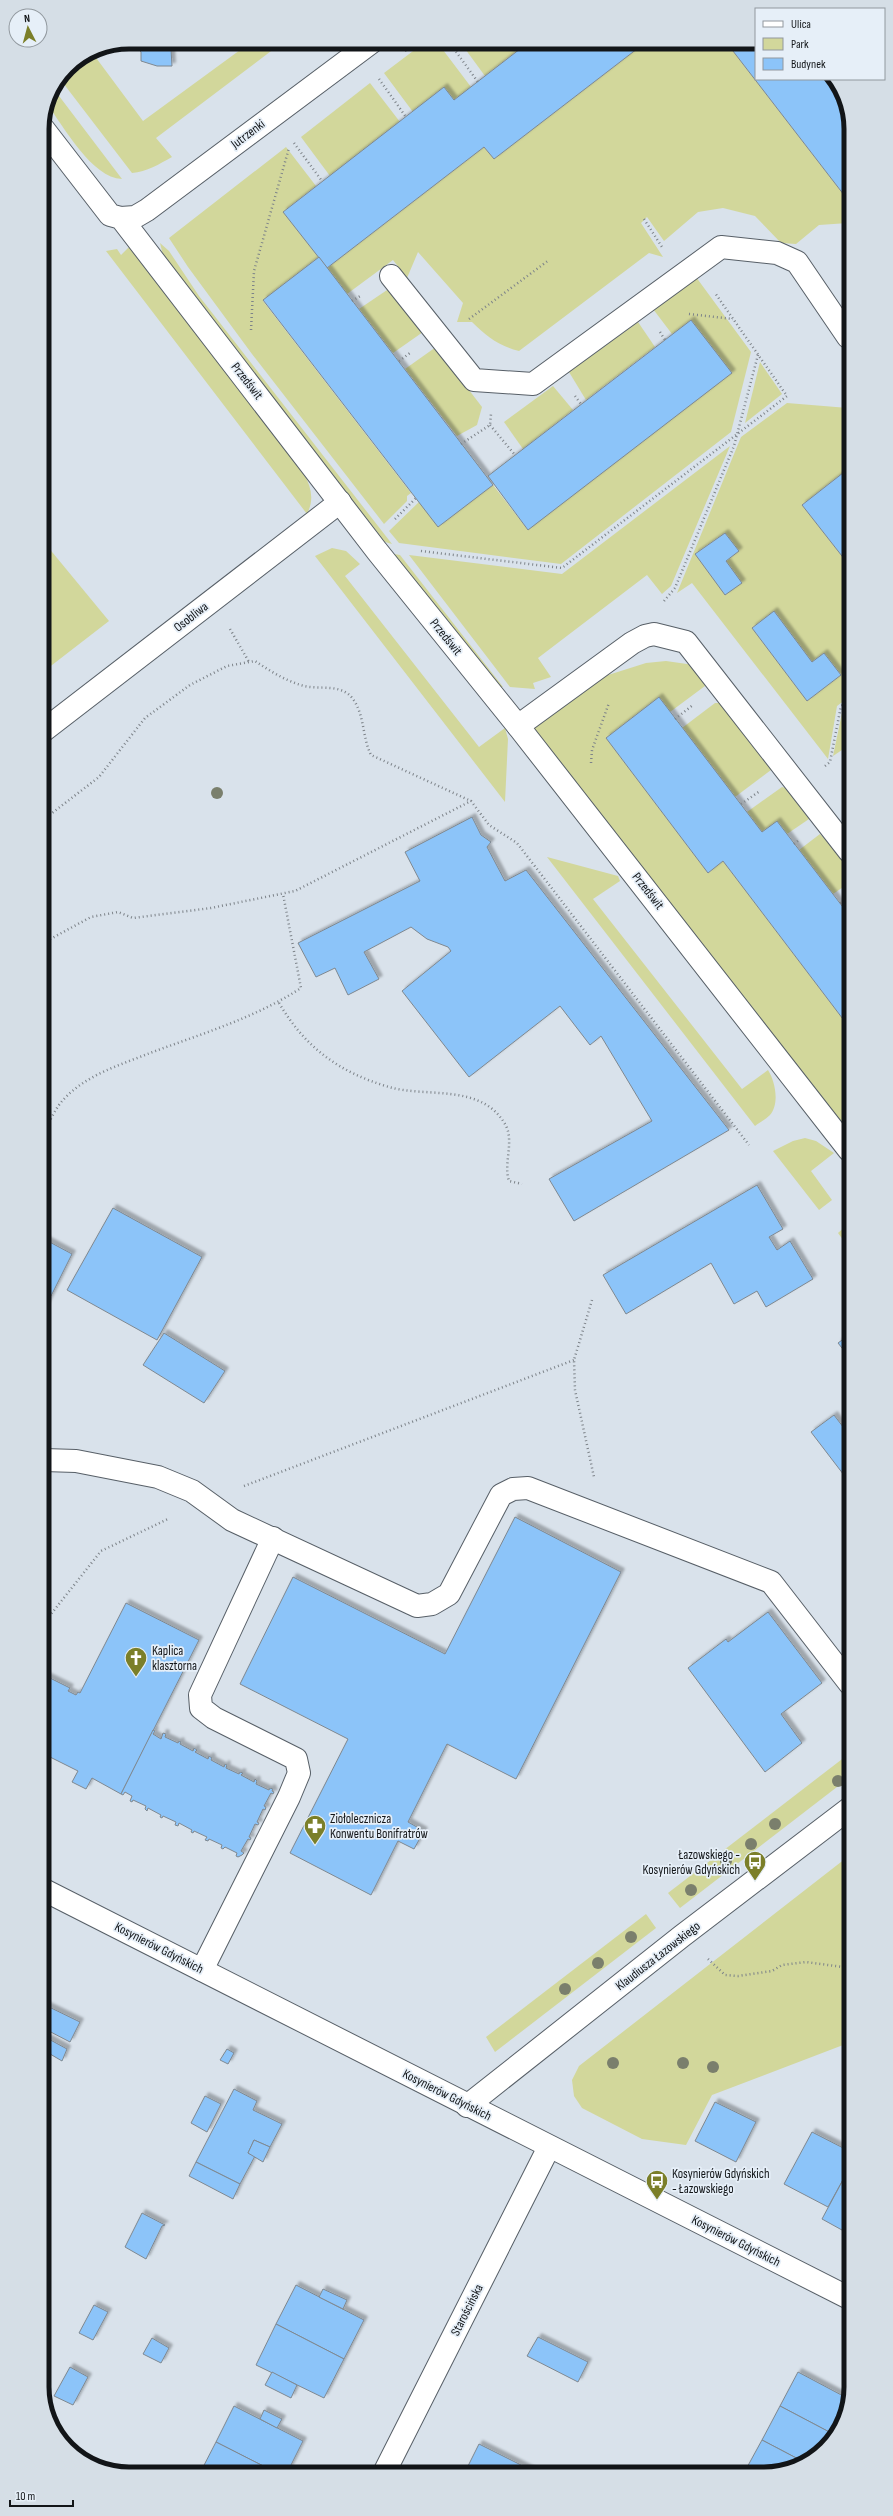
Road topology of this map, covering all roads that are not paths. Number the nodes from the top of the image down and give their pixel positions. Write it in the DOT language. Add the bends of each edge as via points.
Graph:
graph roads {
  1 [pos="363,49"];
  2 [pos="49,137"];
  3 [pos="121,218"];
  4 [pos="392,276"];
  5 [pos="844,325"];
  6 [pos="340,502"];
  7 [pos="49,726"];
  8 [pos="521,729"];
  9 [pos="844,845"];
  10 [pos="844,1144"];
  11 [pos="49,1460"];
  12 [pos="273,1538"];
  13 [pos="844,1676"];
  14 [pos="844,1813"];
  15 [pos="49,1893"];
  16 [pos="202,1970"];
  17 [pos="467,2106"];
  18 [pos="549,2147"];
  19 [pos="844,2295"];
  20 [pos="387,2467"];
  1 -- 3 [label="street, Jutrzenki" via="147,210 135,217"];
  2 -- 3 [label="street, Przedświt" via="110,215"];
  3 -- 6 [label="street, Przedświt"];
  4 -- 5 [label="street" via="474,380 533,384 721,247 777,253 797,262"];
  6 -- 7 [label="street, Osobliwa"];
  6 -- 8 [label="street, Przedświt"];
  8 -- 9 [label="street" via="632,643 654,634 678,639 686,642"];
  8 -- 10 [label="street, Przedświt"];
  11 -- 12 [label="street" via="76,1461 158,1476 192,1491 232,1520"];
  12 -- 13 [label="street" via="417,1606 432,1604 449,1594 501,1496 513,1489 528,1488 771,1582"];
  12 -- 16 [label="street" via="200,1695 201,1708 214,1718 296,1759 299,1773"];
  14 -- 17 [label="street, Klaudiusza Łazowskiego" via="682,1936"];
  15 -- 16 [label="street, Kosynierów Gdyńskich"];
  16 -- 17 [label="street, Kosynierów Gdyńskich"];
  17 -- 18 [label="street, Kosynierów Gdyńskich"];
  18 -- 19 [label="street, Kosynierów Gdyńskich"];
  18 -- 20 [label="street, Starościńska"];
}
